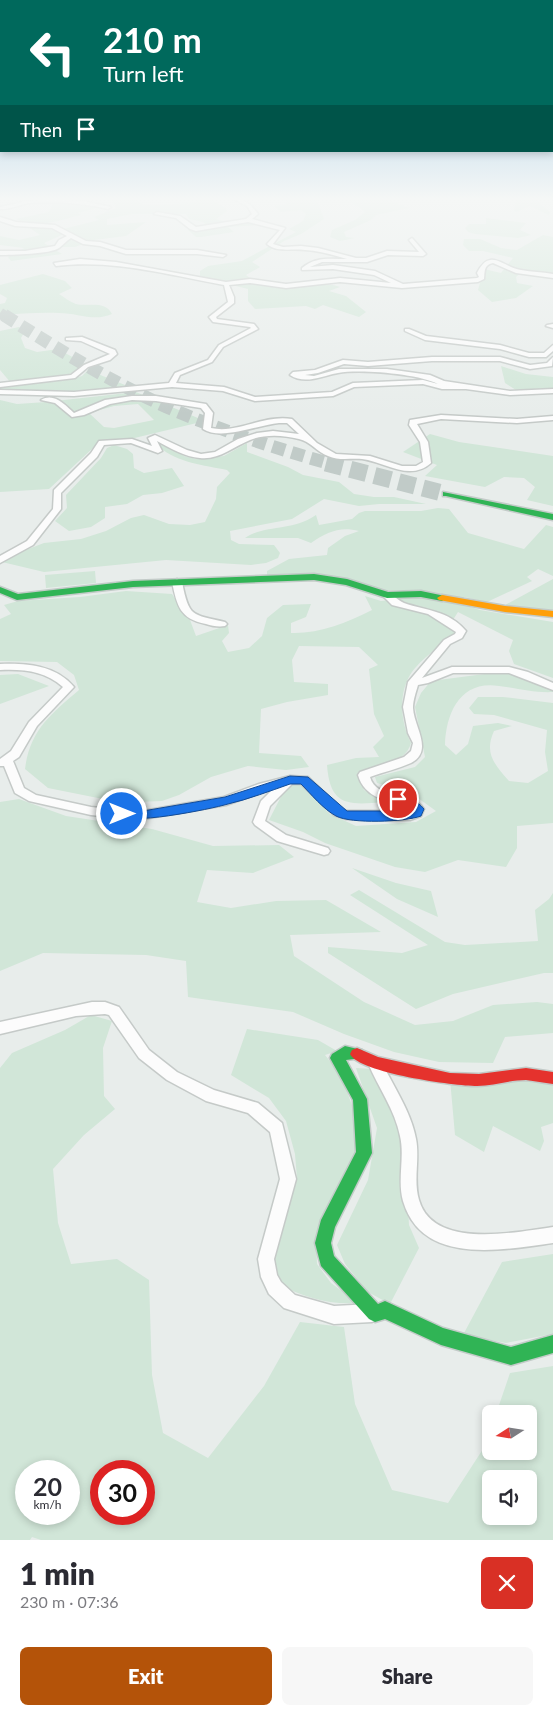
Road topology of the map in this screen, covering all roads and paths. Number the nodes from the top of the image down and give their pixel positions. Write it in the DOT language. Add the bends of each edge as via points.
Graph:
graph roads {
  1 [pos="154,271"];
  2 [pos="360,271"];
  3 [pos="481,271"];
  4 [pos="514,271"];
  5 [pos="553,276"];
  6 [pos="226,284"];
  7 [pos="400,286"];
  8 [pos="407,330"];
  9 [pos="68,339"];
  10 [pos="553,347"];
  11 [pos="553,359"];
  12 [pos="0,385"];
  13 [pos="172,385"];
  14 [pos="466,387"];
  15 [pos="553,391"];
  16 [pos="0,393"];
  17 [pos="553,418"];
  18 [pos="309,439"];
  19 [pos="446,494"];
  20 [pos="553,517"];
  21 [pos="0,560"];
  22 [pos="177,582"];
  23 [pos="0,590"];
  24 [pos="387,595"];
  25 [pos="553,614"];
  26 [pos="222,624"];
  27 [pos="0,667"];
  28 [pos="413,682"];
  29 [pos="553,687"];
  30 [pos="3,762"];
  31 [pos="290,780"];
  32 [pos="324,851"];
  33 [pos="0,1028"];
  34 [pos="376,1064"];
  35 [pos="553,1078"];
  36 [pos="553,1235"];
  37 [pos="375,1313"];
  38 [pos="553,1344"];
  1 -- 6 [label="street"];
  2 -- 7 [label="street" via="375,273"];
  3 -- 7 [label="street" via="482,278 478,280"];
  4 -- 5 [label="street"];
  6 -- 7 [label="street" via="250,281 286,286 340,280"];
  6 -- 13 [label="street" via="231,304 212,317 215,321 252,325 255,329 221,346 210,361 177,374"];
  8 -- 10 [label="street" via="425,338 511,348 529,355 546,355"];
  9 -- 12 [label="street" via="89,341 114,354 73,377"];
  11 -- 14 [label="street" via="550,365 540,367 500,359 343,362 325,370 293,375 314,378 339,371 387,371 430,377 442,383"];
  13 -- 14 [label="street" via="224,389 255,399 333,394 353,385 423,382 442,387"];
  13 -- 16 [label="street" via="74,394"];
  14 -- 15 [label="street" via="510,393"];
  16 -- 18 [label="street" via="19,401 57,401 72,415 116,400 140,396 161,399 203,406 209,413 207,428 213,431 284,420"];
  17 -- 18 [label="street" via="517,421 441,417 414,422 427,447 427,464 409,470 389,467 374,459 336,457"];
  18 -- 21 [label="street" via="285,433 258,434 228,450 202,456 155,436 152,442 158,451 125,440 102,443 57,492 57,509 30,543"];
  19 -- 20 [label="main road"];
  22 -- 23 [label="main road" via="17,597"];
  22 -- 24 [label="main road" via="314,577 347,582"];
  22 -- 26 [label="street" via="182,608 190,617"];
  24 -- 25 [label="main road" via="421,594"];
  24 -- 28 [label="street" via="398,604 430,612 461,632 460,636 447,642"];
  27 -- 30 [label="street" via="44,670 69,687 33,724 15,754"];
  28 -- 29 [label="street" via="452,670 509,670"];
  28 -- 31 [label="street" via="408,707 418,743 416,752 408,760 364,775 369,789 413,804 418,809 417,813 410,816 346,815 338,812 304,780"];
  30 -- 31 [label="street" via="19,790 33,798 91,811 137,816 226,801"];
  31 -- 32 [label="street" via="265,804 259,822 282,839 295,840"];
  33 -- 37 [label="street" via="92,1006 108,1007 144,1054 172,1076 210,1096 253,1108 266,1116 277,1128 288,1179 266,1259 274,1288 290,1302 334,1315"];
  34 -- 35 [label="main road" via="450,1079 479,1080 526,1074"];
  34 -- 36 [label="street" via="407,1130 412,1204 423,1224 443,1238 470,1242"];
  34 -- 37 [label="main road" via="359,1054 345,1052 337,1058 360,1099 364,1153 327,1226 323,1243 328,1260"];
  37 -- 38 [label="main road" via="385,1310 441,1336 511,1356"];
}
